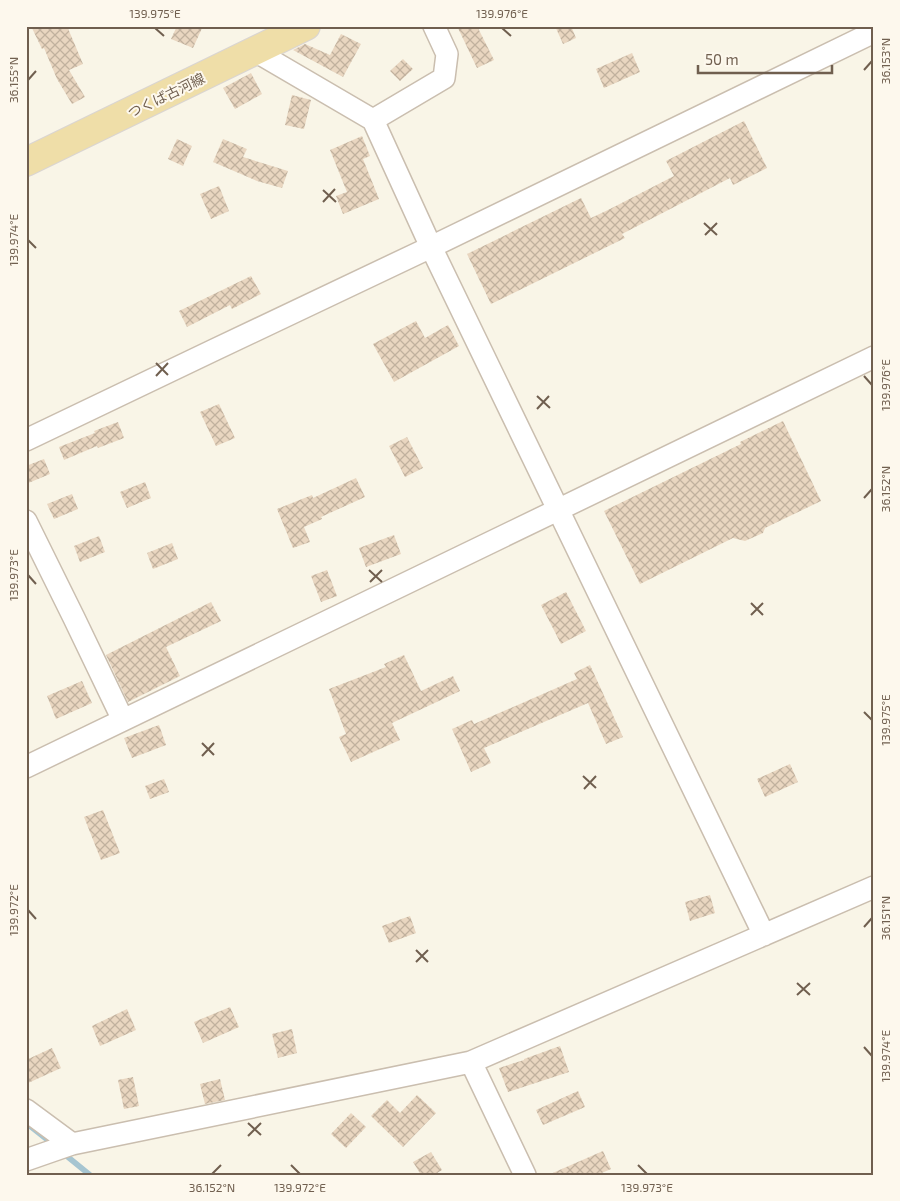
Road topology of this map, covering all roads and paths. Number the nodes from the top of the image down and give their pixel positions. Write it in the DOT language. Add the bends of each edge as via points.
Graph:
graph roads {
  1 [pos="306,26"];
  2 [pos="434,26"];
  3 [pos="874,32"];
  4 [pos="255,51"];
  5 [pos="372,120"];
  6 [pos="26,162"];
  7 [pos="432,247"];
  8 [pos="874,357"];
  9 [pos="26,440"];
  10 [pos="559,510"];
  11 [pos="26,521"];
  12 [pos="123,720"];
  13 [pos="26,767"];
  14 [pos="874,887"];
  15 [pos="764,935"];
  16 [pos="471,1062"];
  17 [pos="26,1110"];
  18 [pos="72,1144"];
  19 [pos="35,1157"];
  20 [pos="525,1175"];
  1 -- 4 [label="main road, つくば古河線"];
  2 -- 5 [label="street" via="447,54 444,78"];
  3 -- 7 [label="street"];
  4 -- 5 [label="street"];
  4 -- 6 [label="main road, つくば古河線"];
  5 -- 7 [label="street"];
  7 -- 9 [label="street"];
  7 -- 10 [label="street"];
  8 -- 10 [label="street"];
  10 -- 12 [label="street"];
  10 -- 15 [label="street"];
  11 -- 12 [label="street"];
  12 -- 13 [label="street"];
  14 -- 15 [label="street"];
  15 -- 16 [label="street"];
  16 -- 18 [label="street"];
  16 -- 20 [label="street"];
  17 -- 18 [label="street"];
  18 -- 19 [label="street"];
}
